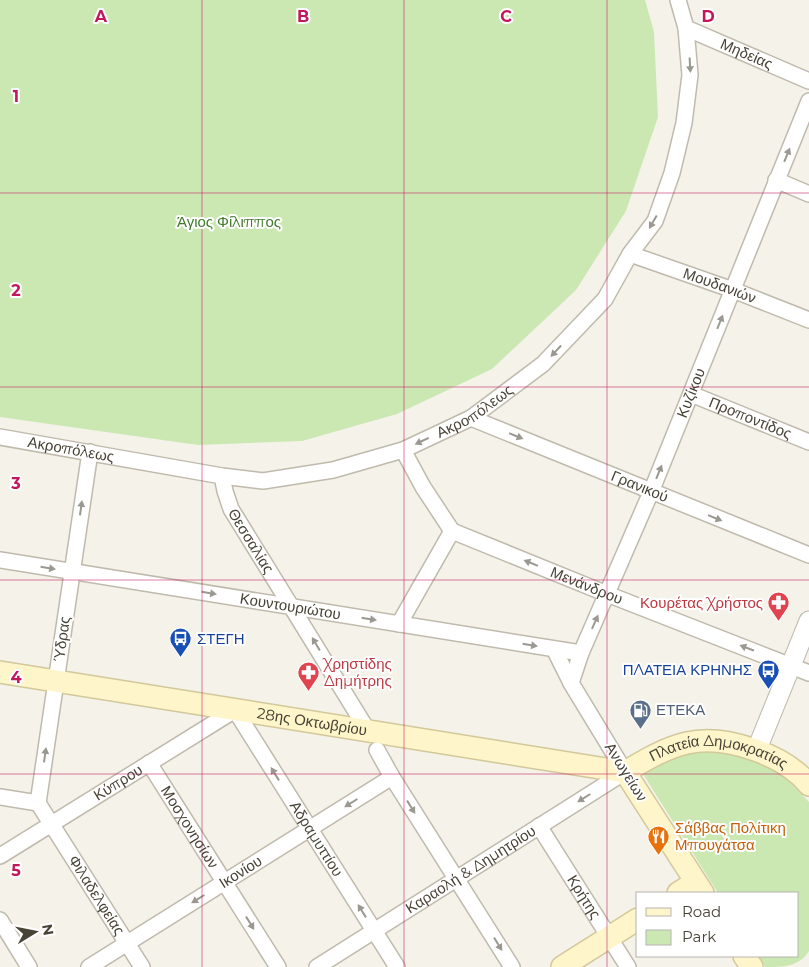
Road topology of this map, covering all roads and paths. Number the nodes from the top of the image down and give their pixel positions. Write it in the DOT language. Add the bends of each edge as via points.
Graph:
graph roads {
  1 [pos="678,0"];
  2 [pos="686,28"];
  3 [pos="809,81"];
  4 [pos="809,101"];
  5 [pos="776,180"];
  6 [pos="809,194"];
  7 [pos="630,254"];
  8 [pos="733,290"];
  9 [pos="809,320"];
  10 [pos="691,394"];
  11 [pos="471,418"];
  12 [pos="0,437"];
  13 [pos="809,442"];
  14 [pos="403,450"];
  15 [pos="90,452"];
  16 [pos="222,476"];
  17 [pos="651,492"];
  18 [pos="452,531"];
  19 [pos="809,555"];
  20 [pos="0,560"];
  21 [pos="72,571"];
  22 [pos="607,594"];
  23 [pos="293,607"];
  24 [pos="809,621"];
  25 [pos="399,624"];
  26 [pos="554,649"];
  27 [pos="580,653"];
  28 [pos="791,665"];
  29 [pos="0,672"];
  30 [pos="809,673"];
  31 [pos="56,681"];
  32 [pos="571,683"];
  33 [pos="235,710"];
  34 [pos="373,740"];
  35 [pos="757,749"];
  36 [pos="149,763"];
  37 [pos="626,772"];
  38 [pos="392,777"];
  39 [pos="809,785"];
  40 [pos="0,797"];
  41 [pos="38,803"];
  42 [pos="50,823"];
  43 [pos="539,826"];
  44 [pos="310,829"];
  45 [pos="0,856"];
  46 [pos="456,878"];
  47 [pos="224,882"];
  48 [pos="692,890"];
  49 [pos="0,920"];
  50 [pos="636,920"];
  51 [pos="374,930"];
  52 [pos="609,937"];
  53 [pos="127,943"];
  54 [pos="29,967"];
  55 [pos="89,967"];
  56 [pos="142,967"];
  57 [pos="278,967"];
  58 [pos="317,967"];
  59 [pos="397,967"];
  60 [pos="512,967"];
  61 [pos="562,967"];
  62 [pos="628,967"];
  1 -- 2 [label="street, Ακροπόλεως"];
  2 -- 3 [label="street, Μηδείας"];
  2 -- 7 [label="street, Ακροπόλεως, one-way" via="690,75 684,123 672,173 655,221"];
  5 -- 4 [label="street, Κυζίκου, one-way"];
  5 -- 6 [label="street"];
  5 -- 8 [label="street, Κυζίκου"];
  7 -- 8 [label="street, Μουδανιών"];
  7 -- 11 [label="street, Ακροπόλεως, one-way" via="605,299 543,364"];
  8 -- 9 [label="street, Μουδανιών"];
  10 -- 8 [label="street, Κυζίκου, one-way"];
  10 -- 13 [label="street, Προποντίδος"];
  17 -- 10 [label="street, Κυζίκου, one-way"];
  11 -- 14 [label="street, Ακροπόλεως, one-way"];
  11 -- 17 [label="street, Γρανικού, one-way"];
  12 -- 15 [label="street, Ακροπόλεως"];
  14 -- 16 [label="street, Ακροπόλεως" via="333,470 263,481"];
  14 -- 18 [label="street"];
  15 -- 16 [label="street, Ακροπόλεως"];
  21 -- 15 [label="street, Ύδρας, one-way"];
  16 -- 23 [label="street, Θεσσαλίας" via="231,509"];
  17 -- 19 [label="street, Γρανικού, one-way"];
  17 -- 22 [label="street, Κυζίκου"];
  22 -- 18 [label="street, Μενάνδρου, one-way"];
  18 -- 25 [label="street"];
  20 -- 21 [label="street, Κουντουριώτου, one-way"];
  21 -- 23 [label="street, Κουντουριώτου, one-way"];
  21 -- 31 [label="street, Ύδρας"];
  27 -- 22 [label="street, Κυζίκου, one-way"];
  28 -- 22 [label="street, Μενάνδρου, one-way"];
  23 -- 25 [label="street, Κουντουριώτου, one-way"];
  34 -- 23 [label="street, Θεσσαλίας, one-way"];
  24 -- 28 [label="street"];
  25 -- 26 [label="street, Κουντουριώτου, one-way"];
  26 -- 27 [label="street, Κουντουριώτου"];
  26 -- 32 [label="street, Ανωγείων"];
  27 -- 32 [label="street, Κυζίκου"];
  28 -- 30 [label="street, Μενάνδρου"];
  28 -- 35 [label="street"];
  29 -- 31 [label="main road, 28ης Οκτωβρίου"];
  31 -- 33 [label="main road, 28ης Οκτωβρίου"];
  41 -- 31 [label="street, Ύδρας, one-way"];
  32 -- 37 [label="street, Ανωγείων"];
  33 -- 34 [label="main road, 28ης Οκτωβρίου"];
  33 -- 36 [label="street, Κύπρου"];
  44 -- 33 [label="street, Αδραμυττίου, one-way"];
  34 -- 37 [label="main road, 28ης Οκτωβρίου"];
  34 -- 38 [label="street, Θεσσαλίας"];
  35 -- 37 [label="main road, Πλατεία Δημοκρατίας" via="722,742 693,742 662,751"];
  35 -- 39 [label="main road, Πλατεία Δημοκρατίας" via="785,764"];
  36 -- 42 [label="street, Κύπρου"];
  36 -- 47 [label="street, Μοσχονησίων"];
  37 -- 43 [label="street, Καραολή & Δημητρίου, one-way"];
  37 -- 48 [label="main road, Ανωγείων"];
  38 -- 44 [label="street, Ικονίου, one-way"];
  38 -- 46 [label="street, Θεσσαλίας, one-way"];
  40 -- 41 [label="street"];
  41 -- 42 [label="street"];
  42 -- 45 [label="street, Κύπρου"];
  42 -- 53 [label="street, Φιλαδελφείας"];
  43 -- 46 [label="street, Καραολή & Δημητρίου"];
  43 -- 52 [label="street, Κρήτης"];
  44 -- 47 [label="street, Ικονίου"];
  51 -- 44 [label="street, Αδραμυττίου, one-way"];
  46 -- 51 [label="street, Καραολή & Δημητρίου"];
  46 -- 60 [label="street, Θεσσαλίας, one-way"];
  47 -- 53 [label="street, Ικονίου, one-way"];
  47 -- 57 [label="street, Μοσχονησίων, one-way"];
  49 -- 54 [label="street"];
  50 -- 52 [label="main road"];
  51 -- 58 [label="street, Καραολή & Δημητρίου"];
  51 -- 59 [label="street, Αδραμυττίου"];
  52 -- 61 [label="main road"];
  52 -- 62 [label="street, Κρήτης"];
  53 -- 55 [label="street, Ικονίου"];
  53 -- 56 [label="street, Φιλαδελφείας"];
}
